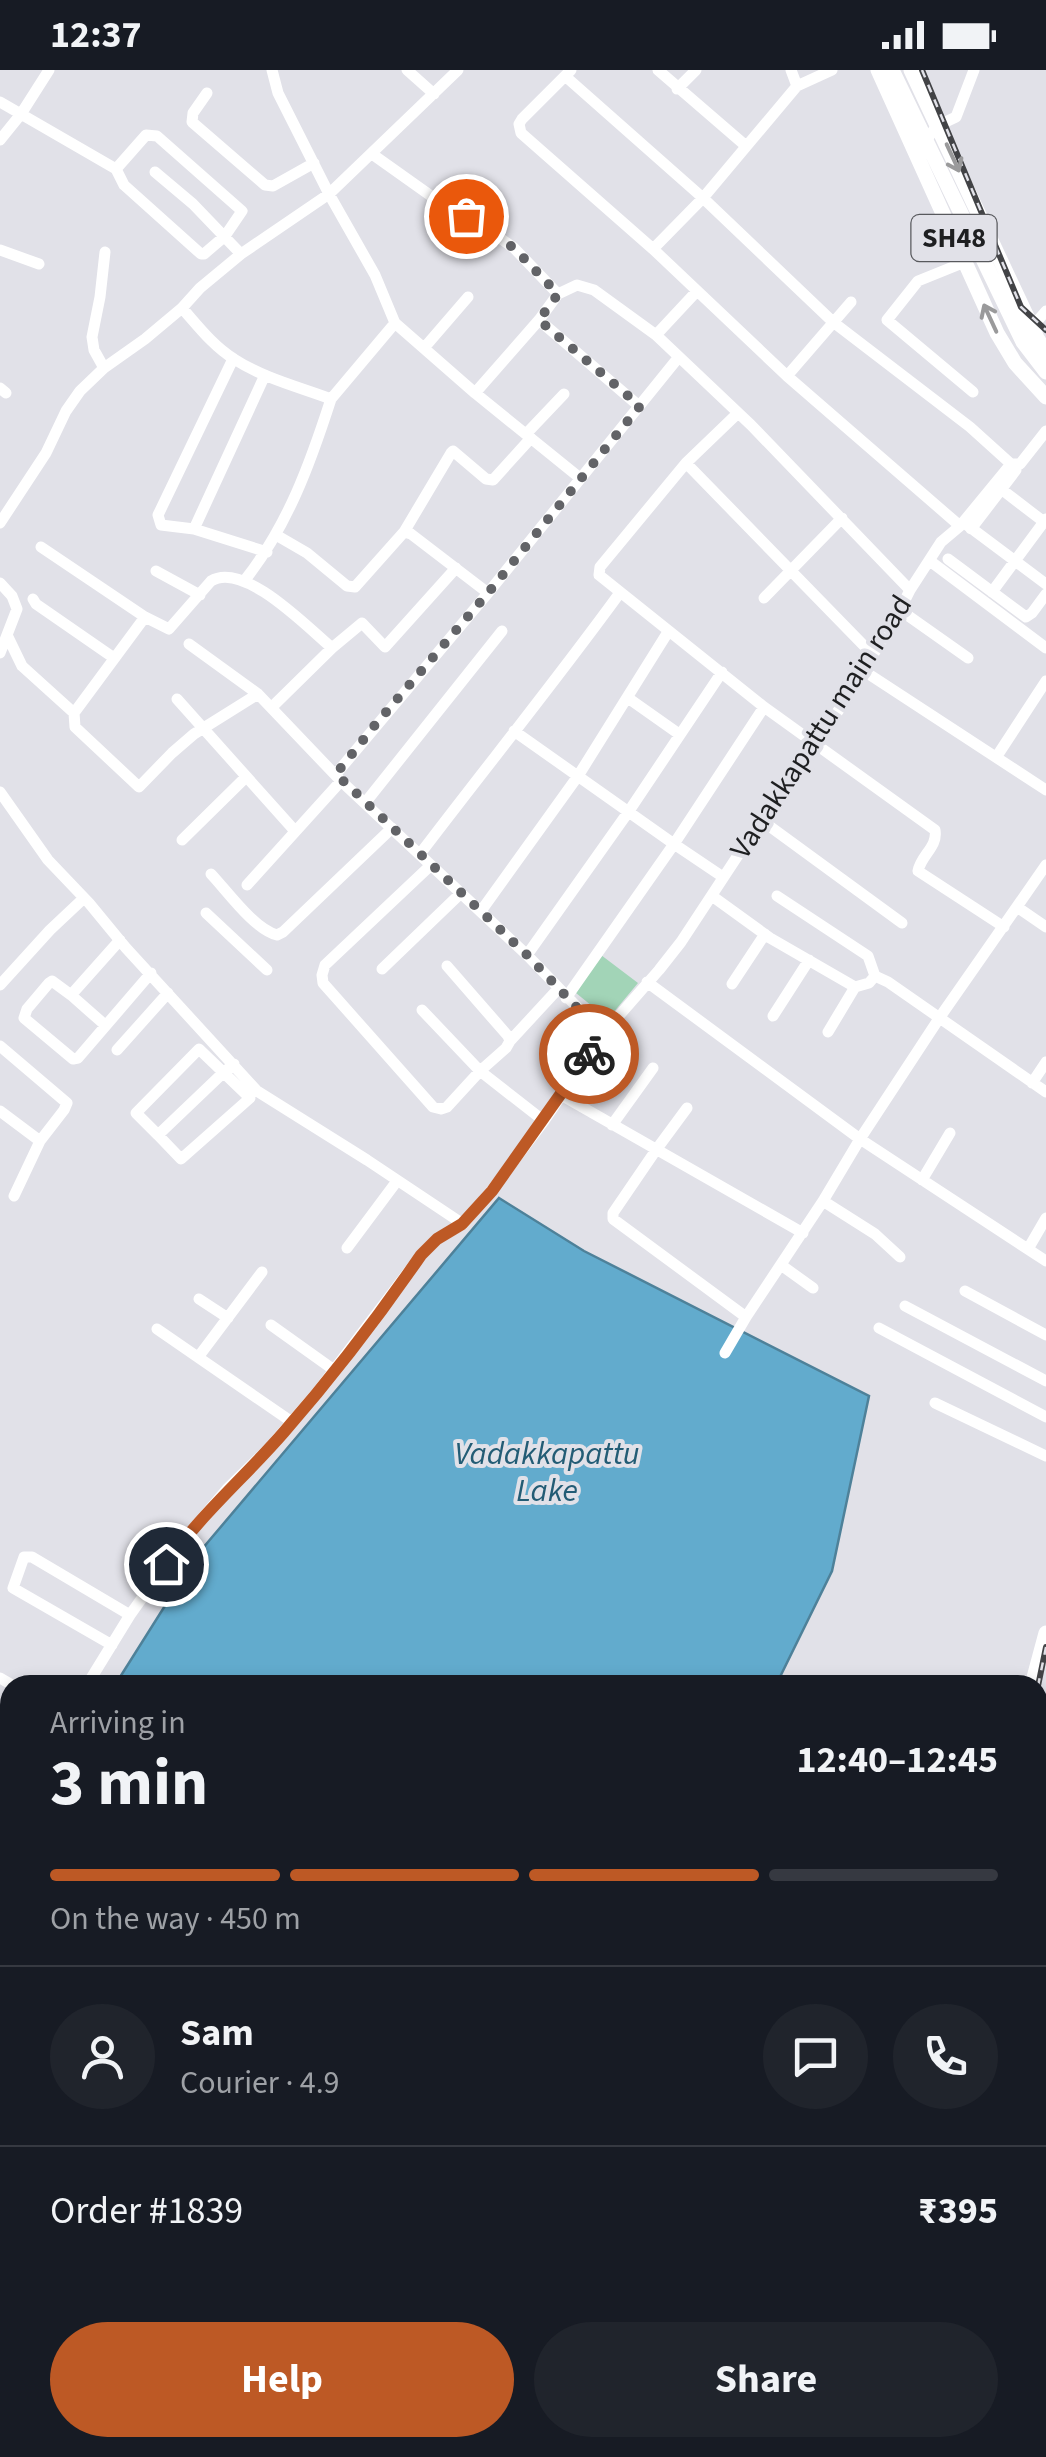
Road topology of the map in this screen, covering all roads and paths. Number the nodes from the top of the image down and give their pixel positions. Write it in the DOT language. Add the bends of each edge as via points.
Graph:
graph roads {
  1 [pos="49,70"];
  2 [pos="272,70"];
  3 [pos="407,70"];
  4 [pos="458,70"];
  5 [pos="658,70"];
  6 [pos="696,70"];
  7 [pos="791,70"];
  8 [pos="832,70"];
  9 [pos="878,70"];
  10 [pos="892,70"];
  11 [pos="910,70"];
  12 [pos="974,70"];
  13 [pos="568,73"];
  14 [pos="797,86"];
  15 [pos="678,89"];
  16 [pos="206,92"];
  17 [pos="434,94"];
  18 [pos="0,102"];
  19 [pos="21,114"];
  20 [pos="938,126"];
  21 [pos="0,140"];
  22 [pos="746,146"];
  23 [pos="916,152"];
  24 [pos="372,154"];
  25 [pos="314,164"];
  26 [pos="116,170"];
  27 [pos="155,172"];
  28 [pos="329,194"];
  29 [pos="704,198"];
  30 [pos="225,236"];
  31 [pos="654,249"];
  32 [pos="0,250"];
  33 [pos="105,252"];
  34 [pos="241,254"];
  35 [pos="965,262"];
  36 [pos="40,264"];
  37 [pos="697,291"];
  38 [pos="558,294"];
  39 [pos="468,297"];
  40 [pos="852,302"];
  41 [pos="182,308"];
  42 [pos="1046,311"];
  43 [pos="539,320"];
  44 [pos="833,322"];
  45 [pos="394,323"];
  46 [pos="1032,327"];
  47 [pos="656,335"];
  48 [pos="424,348"];
  49 [pos="1046,352"];
  50 [pos="678,358"];
  51 [pos="234,359"];
  52 [pos="1046,360"];
  53 [pos="104,368"];
  54 [pos="1046,372"];
  55 [pos="264,375"];
  56 [pos="787,376"];
  57 [pos="1028,378"];
  58 [pos="974,392"];
  59 [pos="475,393"];
  60 [pos="564,394"];
  61 [pos="1046,397"];
  62 [pos="332,399"];
  63 [pos="640,406"];
  64 [pos="738,412"];
  65 [pos="1046,431"];
  66 [pos="529,436"];
  67 [pos="686,462"];
  68 [pos="1013,467"];
  69 [pos="580,478"];
  70 [pos="1001,489"];
  71 [pos="842,518"];
  72 [pos="1045,523"];
  73 [pos="0,524"];
  74 [pos="965,526"];
  75 [pos="194,530"];
  76 [pos="404,532"];
  77 [pos="276,535"];
  78 [pos="40,547"];
  79 [pos="266,552"];
  80 [pos="1020,558"];
  81 [pos="948,559"];
  82 [pos="930,561"];
  83 [pos="456,568"];
  84 [pos="792,570"];
  85 [pos="156,571"];
  86 [pos="246,580"];
  87 [pos="0,583"];
  88 [pos="1046,584"];
  89 [pos="910,590"];
  90 [pos="992,592"];
  91 [pos="488,593"];
  92 [pos="619,594"];
  93 [pos="1046,594"];
  94 [pos="200,595"];
  95 [pos="764,598"];
  96 [pos="33,599"];
  97 [pos="900,610"];
  98 [pos="145,617"];
  99 [pos="502,631"];
  100 [pos="668,632"];
  101 [pos="8,635"];
  102 [pos="189,644"];
  103 [pos="1044,647"];
  104 [pos="332,648"];
  105 [pos="0,653"];
  106 [pos="874,655"];
  107 [pos="114,658"];
  108 [pos="968,658"];
  109 [pos="864,671"];
  110 [pos="722,672"];
  111 [pos="1046,681"];
  112 [pos="258,694"];
  113 [pos="628,698"];
  114 [pos="178,699"];
  115 [pos="272,706"];
  116 [pos="764,707"];
  117 [pos="74,713"];
  118 [pos="202,728"];
  119 [pos="514,731"];
  120 [pos="679,734"];
  121 [pos="813,744"];
  122 [pos="997,756"];
  123 [pos="578,776"];
  124 [pos="246,778"];
  125 [pos="338,778"];
  126 [pos="1046,790"];
  127 [pos="0,792"];
  128 [pos="366,803"];
  129 [pos="629,811"];
  130 [pos="762,820"];
  131 [pos="392,828"];
  132 [pos="295,831"];
  133 [pos="182,840"];
  134 [pos="674,844"];
  135 [pos="420,854"];
  136 [pos="431,865"];
  137 [pos="1046,865"];
  138 [pos="211,874"];
  139 [pos="724,877"];
  140 [pos="246,884"];
  141 [pos="462,893"];
  142 [pos="712,896"];
  143 [pos="777,896"];
  144 [pos="84,898"];
  145 [pos="1017,907"];
  146 [pos="482,912"];
  147 [pos="206,913"];
  148 [pos="256,922"];
  149 [pos="902,923"];
  150 [pos="1046,926"];
  151 [pos="1004,927"];
  152 [pos="764,934"];
  153 [pos="120,940"];
  154 [pos="235,940"];
  155 [pos="527,955"];
  156 [pos="809,960"];
  157 [pos="447,966"];
  158 [pos="382,969"];
  159 [pos="267,970"];
  160 [pos="151,974"];
  161 [pos="876,976"];
  162 [pos="647,982"];
  163 [pos="732,984"];
  164 [pos="0,985"];
  165 [pos="855,987"];
  166 [pos="168,992"];
  167 [pos="562,993"];
  168 [pos="71,995"];
  169 [pos="422,1010"];
  170 [pos="773,1016"];
  171 [pos="940,1017"];
  172 [pos="105,1025"];
  173 [pos="828,1032"];
  174 [pos="602,1034"];
  175 [pos="209,1038"];
  176 [pos="510,1041"];
  177 [pos="0,1046"];
  178 [pos="199,1049"];
  179 [pos="117,1050"];
  180 [pos="1046,1062"];
  181 [pos="229,1068"];
  182 [pos="653,1068"];
  183 [pos="480,1071"];
  184 [pos="1032,1083"];
  185 [pos="1046,1092"];
  186 [pos="254,1094"];
  187 [pos="561,1095"];
  188 [pos="688,1108"];
  189 [pos="0,1112"];
  190 [pos="544,1120"];
  191 [pos="612,1125"];
  192 [pos="950,1133"];
  193 [pos="158,1135"];
  194 [pos="860,1140"];
  195 [pos="40,1141"];
  196 [pos="656,1150"];
  197 [pos="922,1180"];
  198 [pos="396,1181"];
  199 [pos="14,1196"];
  200 [pos="823,1202"];
  201 [pos="1046,1218"];
  202 [pos="462,1224"];
  203 [pos="803,1233"];
  204 [pos="347,1248"];
  205 [pos="1028,1249"];
  206 [pos="900,1257"];
  207 [pos="1046,1260"];
  208 [pos="780,1265"];
  209 [pos="262,1272"];
  210 [pos="813,1288"];
  211 [pos="965,1291"];
  212 [pos="200,1299"];
  213 [pos="905,1306"];
  214 [pos="746,1317"];
  215 [pos="228,1318"];
  216 [pos="271,1324"];
  217 [pos="879,1328"];
  218 [pos="157,1329"];
  219 [pos="1046,1335"];
  220 [pos="725,1353"];
  221 [pos="199,1356"];
  222 [pos="334,1370"];
  223 [pos="1046,1381"];
  224 [pos="935,1403"];
  225 [pos="1046,1418"];
  226 [pos="292,1422"];
  227 [pos="1046,1456"];
  228 [pos="130,1615"];
  229 [pos="1046,1634"];
  230 [pos="112,1645"];
  231 [pos="93,1675"];
  232 [pos="1035,1675"];
  1 -- 19 [label="street"];
  2 -- 25 [label="street"];
  3 -- 17 [label="street"];
  4 -- 17 [label="street"];
  5 -- 15 [label="street"];
  6 -- 15 [label="street"];
  7 -- 14 [label="street"];
  8 -- 14 [label="street"];
  9 -- 23 [label="main road, SH48"];
  10 -- 54 [label="main road" via="1022,342"];
  11 -- 20 [label="main road, SH48"];
  12 -- 20 [label="street" via="956,117"];
  13 -- 29 [label="street"];
  13 -- 31 [label="street" via="518,124 521,133"];
  14 -- 22 [label="street"];
  15 -- 22 [label="street"];
  16 -- 25 [label="street" via="192,122 264,185"];
  17 -- 24 [label="street"];
  18 -- 19 [label="street"];
  19 -- 21 [label="street"];
  19 -- 26 [label="street"];
  20 -- 23 [label="street"];
  20 -- 46 [label="main road, SH48, one-way"];
  22 -- 29 [label="street"];
  23 -- 35 [label="main road, SH48"];
  24 -- 28 [label="street"];
  24 -- 38 [label="street" via="514,248"];
  25 -- 28 [label="street"];
  26 -- 30 [label="street" via="201,254"];
  26 -- 30 [label="street" via="146,135 157,136 241,208"];
  27 -- 30 [label="street"];
  28 -- 34 [label="street"];
  28 -- 45 [label="street"];
  29 -- 31 [label="street"];
  29 -- 44 [label="street"];
  30 -- 34 [label="street"];
  31 -- 37 [label="street"];
  32 -- 36 [label="street"];
  33 -- 53 [label="street" via="92,337"];
  34 -- 41 [label="street"];
  57 -- 35 [label="main road, SH48, one-way" via="997,333"];
  35 -- 58 [label="street" via="918,281 887,320"];
  37 -- 47 [label="street"];
  37 -- 56 [label="street"];
  38 -- 43 [label="street"];
  38 -- 47 [label="street" via="577,285 594,290"];
  39 -- 48 [label="street"];
  40 -- 44 [label="street"];
  41 -- 51 [label="street"];
  41 -- 53 [label="street"];
  42 -- 46 [label="street"];
  43 -- 59 [label="street"];
  43 -- 63 [label="street"];
  44 -- 56 [label="street"];
  44 -- 68 [label="street"];
  45 -- 48 [label="street"];
  45 -- 62 [label="street"];
  46 -- 49 [label="main road, SH48"];
  47 -- 50 [label="street"];
  48 -- 59 [label="street"];
  50 -- 63 [label="street"];
  50 -- 64 [label="street"];
  51 -- 55 [label="street"];
  51 -- 75 [label="street" via="158,516 161,524"];
  52 -- 57 [label="main road"];
  53 -- 73 [label="street" via="66,411"];
  55 -- 62 [label="street"];
  55 -- 75 [label="street"];
  56 -- 74 [label="street"];
  57 -- 61 [label="main road, SH48"];
  59 -- 66 [label="street"];
  60 -- 66 [label="street"];
  62 -- 77 [label="street"];
  63 -- 69 [label="street"];
  64 -- 67 [label="street"];
  64 -- 71 [label="street"];
  65 -- 68 [label="street, Vadakkapattu main road"];
  66 -- 69 [label="street"];
  66 -- 76 [label="street" via="493,480 451,452"];
  67 -- 84 [label="street"];
  67 -- 92 [label="street" via="600,567 598,575"];
  68 -- 70 [label="street"];
  68 -- 74 [label="street, Vadakkapattu main road"];
  69 -- 91 [label="street"];
  70 -- 72 [label="street"];
  70 -- 74 [label="street"];
  71 -- 84 [label="street"];
  71 -- 89 [label="street"];
  72 -- 80 [label="street"];
  74 -- 80 [label="street"];
  74 -- 82 [label="street, Vadakkapattu main road" via="941,542"];
  75 -- 79 [label="street"];
  76 -- 77 [label="street" via="355,587"];
  76 -- 83 [label="street"];
  77 -- 79 [label="street"];
  78 -- 98 [label="street"];
  79 -- 86 [label="street"];
  80 -- 88 [label="street"];
  80 -- 90 [label="street"];
  81 -- 90 [label="street"];
  82 -- 89 [label="street, Vadakkapattu main road"];
  82 -- 103 [label="street"];
  83 -- 91 [label="street"];
  83 -- 104 [label="street" via="386,647 362,623"];
  84 -- 95 [label="street"];
  84 -- 106 [label="street"];
  85 -- 94 [label="street"];
  86 -- 94 [label="street" via="218,576"];
  86 -- 104 [label="street"];
  87 -- 101 [label="street" via="17,609"];
  89 -- 97 [label="street, Vadakkapattu main road"];
  90 -- 93 [label="street" via="1026,617"];
  91 -- 125 [label="street"];
  92 -- 100 [label="street"];
  92 -- 119 [label="street"];
  94 -- 98 [label="street" via="169,630"];
  96 -- 107 [label="street"];
  97 -- 106 [label="street, Vadakkapattu main road"];
  97 -- 108 [label="street"];
  98 -- 107 [label="street"];
  99 -- 128 [label="street"];
  100 -- 110 [label="street"];
  100 -- 113 [label="street"];
  101 -- 105 [label="street"];
  101 -- 117 [label="street" via="22,666"];
  102 -- 112 [label="street"];
  104 -- 115 [label="street"];
  106 -- 109 [label="street, Vadakkapattu main road"];
  107 -- 117 [label="street"];
  109 -- 121 [label="street, Vadakkapattu main road"];
  109 -- 122 [label="street"];
  110 -- 116 [label="street"];
  110 -- 120 [label="street"];
  111 -- 122 [label="street"];
  112 -- 115 [label="street"];
  112 -- 118 [label="street"];
  113 -- 120 [label="street"];
  113 -- 123 [label="street"];
  114 -- 118 [label="street"];
  115 -- 125 [label="street"];
  116 -- 121 [label="street"];
  116 -- 134 [label="street"];
  117 -- 118 [label="street" via="75,727 139,787"];
  118 -- 124 [label="street"];
  119 -- 123 [label="street"];
  119 -- 135 [label="street"];
  120 -- 129 [label="street"];
  121 -- 130 [label="street, Vadakkapattu main road"];
  121 -- 151 [label="street" via="935,830 918,870"];
  122 -- 126 [label="street"];
  123 -- 129 [label="street"];
  123 -- 146 [label="street"];
  124 -- 132 [label="street"];
  124 -- 133 [label="street"];
  125 -- 128 [label="street"];
  125 -- 132 [label="street"];
  127 -- 144 [label="street"];
  128 -- 131 [label="street"];
  129 -- 134 [label="street"];
  129 -- 155 [label="street"];
  130 -- 139 [label="street, Vadakkapattu main road"];
  130 -- 149 [label="street"];
  131 -- 135 [label="street"];
  131 -- 148 [label="street" via="283,932 268,932"];
  132 -- 140 [label="street"];
  134 -- 139 [label="street"];
  134 -- 167 [label="street"];
  135 -- 136 [label="street"];
  136 -- 141 [label="street"];
  136 -- 183 [label="street" via="325,965 324,984 433,1107 447,1107"];
  137 -- 145 [label="street"];
  138 -- 148 [label="street"];
  139 -- 142 [label="street, Vadakkapattu main road"];
  141 -- 146 [label="street"];
  141 -- 158 [label="street"];
  142 -- 152 [label="street"];
  142 -- 162 [label="street, Vadakkapattu main road"];
  143 -- 161 [label="street" via="868,956"];
  144 -- 153 [label="street"];
  144 -- 164 [label="street"];
  145 -- 150 [label="street"];
  145 -- 151 [label="street"];
  146 -- 155 [label="street"];
  147 -- 154 [label="street"];
  148 -- 154 [label="street"];
  151 -- 171 [label="street"];
  152 -- 156 [label="street"];
  152 -- 163 [label="street"];
  153 -- 160 [label="street"];
  153 -- 168 [label="street"];
  154 -- 159 [label="street"];
  155 -- 167 [label="street"];
  156 -- 165 [label="street"];
  156 -- 170 [label="street"];
  157 -- 176 [label="street"];
  160 -- 166 [label="street"];
  160 -- 172 [label="street"];
  161 -- 165 [label="street"];
  161 -- 171 [label="street"];
  162 -- 174 [label="street, Vadakkapattu main road"];
  162 -- 194 [label="street"];
  165 -- 173 [label="street"];
  166 -- 175 [label="street"];
  166 -- 179 [label="street"];
  167 -- 174 [label="street"];
  167 -- 176 [label="street"];
  168 -- 172 [label="street"];
  168 -- 172 [label="street" via="52,980 24,1018 73,1058"];
  169 -- 183 [label="street"];
  171 -- 184 [label="street"];
  171 -- 194 [label="street"];
  174 -- 187 [label="street, Vadakkapattu main road"];
  175 -- 178 [label="street"];
  175 -- 181 [label="street"];
  176 -- 183 [label="street"];
  177 -- 195 [label="street" via="67,1102"];
  178 -- 181 [label="street"];
  178 -- 193 [label="street" via="136,1113"];
  180 -- 184 [label="street"];
  181 -- 186 [label="street"];
  181 -- 193 [label="street"];
  182 -- 191 [label="street"];
  183 -- 190 [label="street"];
  184 -- 185 [label="street"];
  186 -- 193 [label="street" via="181,1159"];
  186 -- 198 [label="street"];
  187 -- 190 [label="street, Vadakkapattu main road"];
  187 -- 191 [label="street"];
  188 -- 196 [label="street"];
  189 -- 195 [label="street"];
  190 -- 202 [label="street, Vadakkapattu main road"];
  191 -- 196 [label="street"];
  192 -- 197 [label="street"];
  194 -- 197 [label="street"];
  194 -- 200 [label="street"];
  195 -- 199 [label="street"];
  196 -- 203 [label="street"];
  196 -- 214 [label="street" via="613,1219"];
  197 -- 205 [label="street"];
  198 -- 202 [label="street"];
  198 -- 204 [label="street"];
  200 -- 203 [label="street"];
  200 -- 206 [label="street"];
  201 -- 205 [label="street"];
  202 -- 222 [label="street, Vadakkapattu main road" via="421,1255"];
  203 -- 208 [label="street"];
  205 -- 207 [label="street"];
  208 -- 210 [label="street"];
  208 -- 214 [label="street"];
  209 -- 215 [label="street"];
  211 -- 219 [label="street"];
  212 -- 215 [label="street"];
  213 -- 223 [label="street"];
  214 -- 220 [label="street"];
  215 -- 221 [label="street"];
  216 -- 222 [label="street"];
  217 -- 225 [label="street"];
  218 -- 221 [label="street"];
  221 -- 226 [label="street"];
  222 -- 226 [label="street, Vadakkapattu main road"];
  224 -- 227 [label="street"];
  226 -- 228 [label="street, Vadakkapattu main road" via="181,1543"];
  228 -- 230 [label="street, Vadakkapattu main road"];
  228 -- 230 [label="street" via="24,1557 12,1588"];
  229 -- 232 [label="main road"];
  230 -- 231 [label="street, Vadakkapattu main road"];
}
